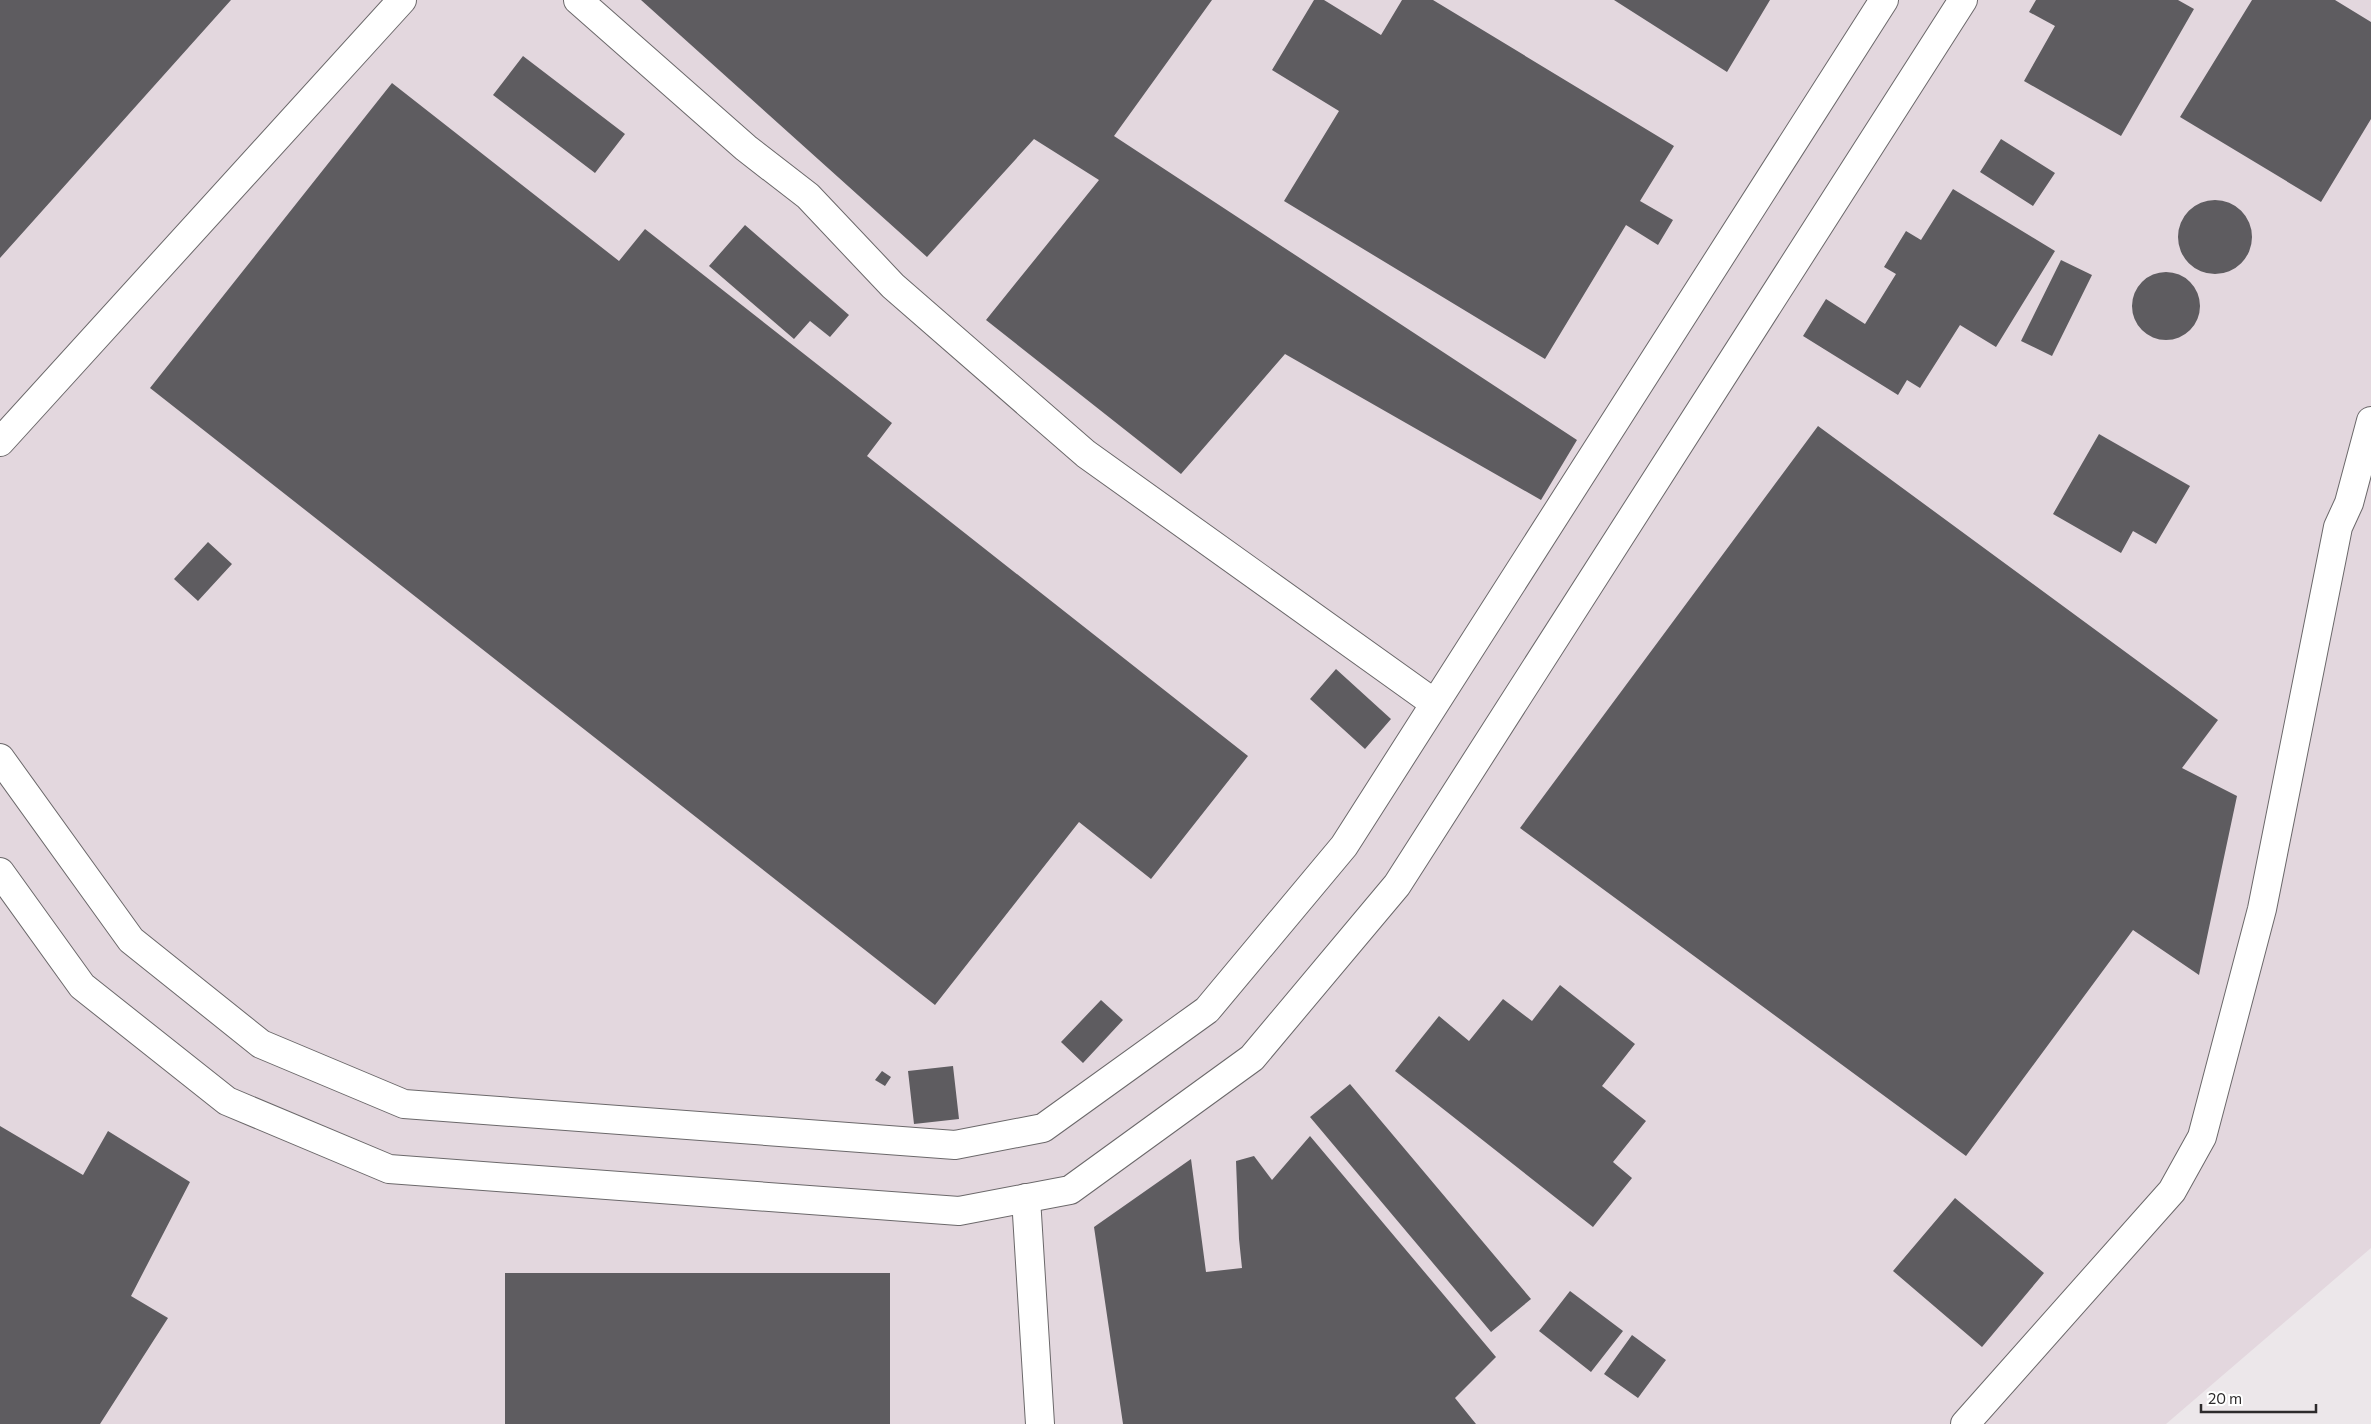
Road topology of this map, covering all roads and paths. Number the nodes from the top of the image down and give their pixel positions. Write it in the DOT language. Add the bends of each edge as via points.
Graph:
graph roads {
  1 [pos="402,0"];
  2 [pos="578,0"];
  3 [pos="1884,0"];
  4 [pos="1963,0"];
  5 [pos="2371,422"];
  6 [pos="0,442"];
  7 [pos="1434,703"];
  8 [pos="0,758"];
  9 [pos="0,872"];
  10 [pos="1026,1198"];
  11 [pos="1040,1424"];
  12 [pos="1965,1424"];
  1 -- 6 [label="street"];
  2 -- 7 [label="street" via="746,148 808,196 893,286 1086,454"];
  3 -- 7 [label="street"];
  4 -- 10 [label="street" via="1397,885 1252,1058 1070,1190"];
  5 -- 12 [label="street" via="2349,503 2338,527 2262,909 2202,1137 2172,1191"];
  7 -- 8 [label="street" via="1344,846 1207,1010 1043,1128 955,1145 404,1104 261,1044 131,940"];
  9 -- 10 [label="street" via="82,986 227,1101 389,1169 959,1211"];
  10 -- 11 [label="street"];
}
